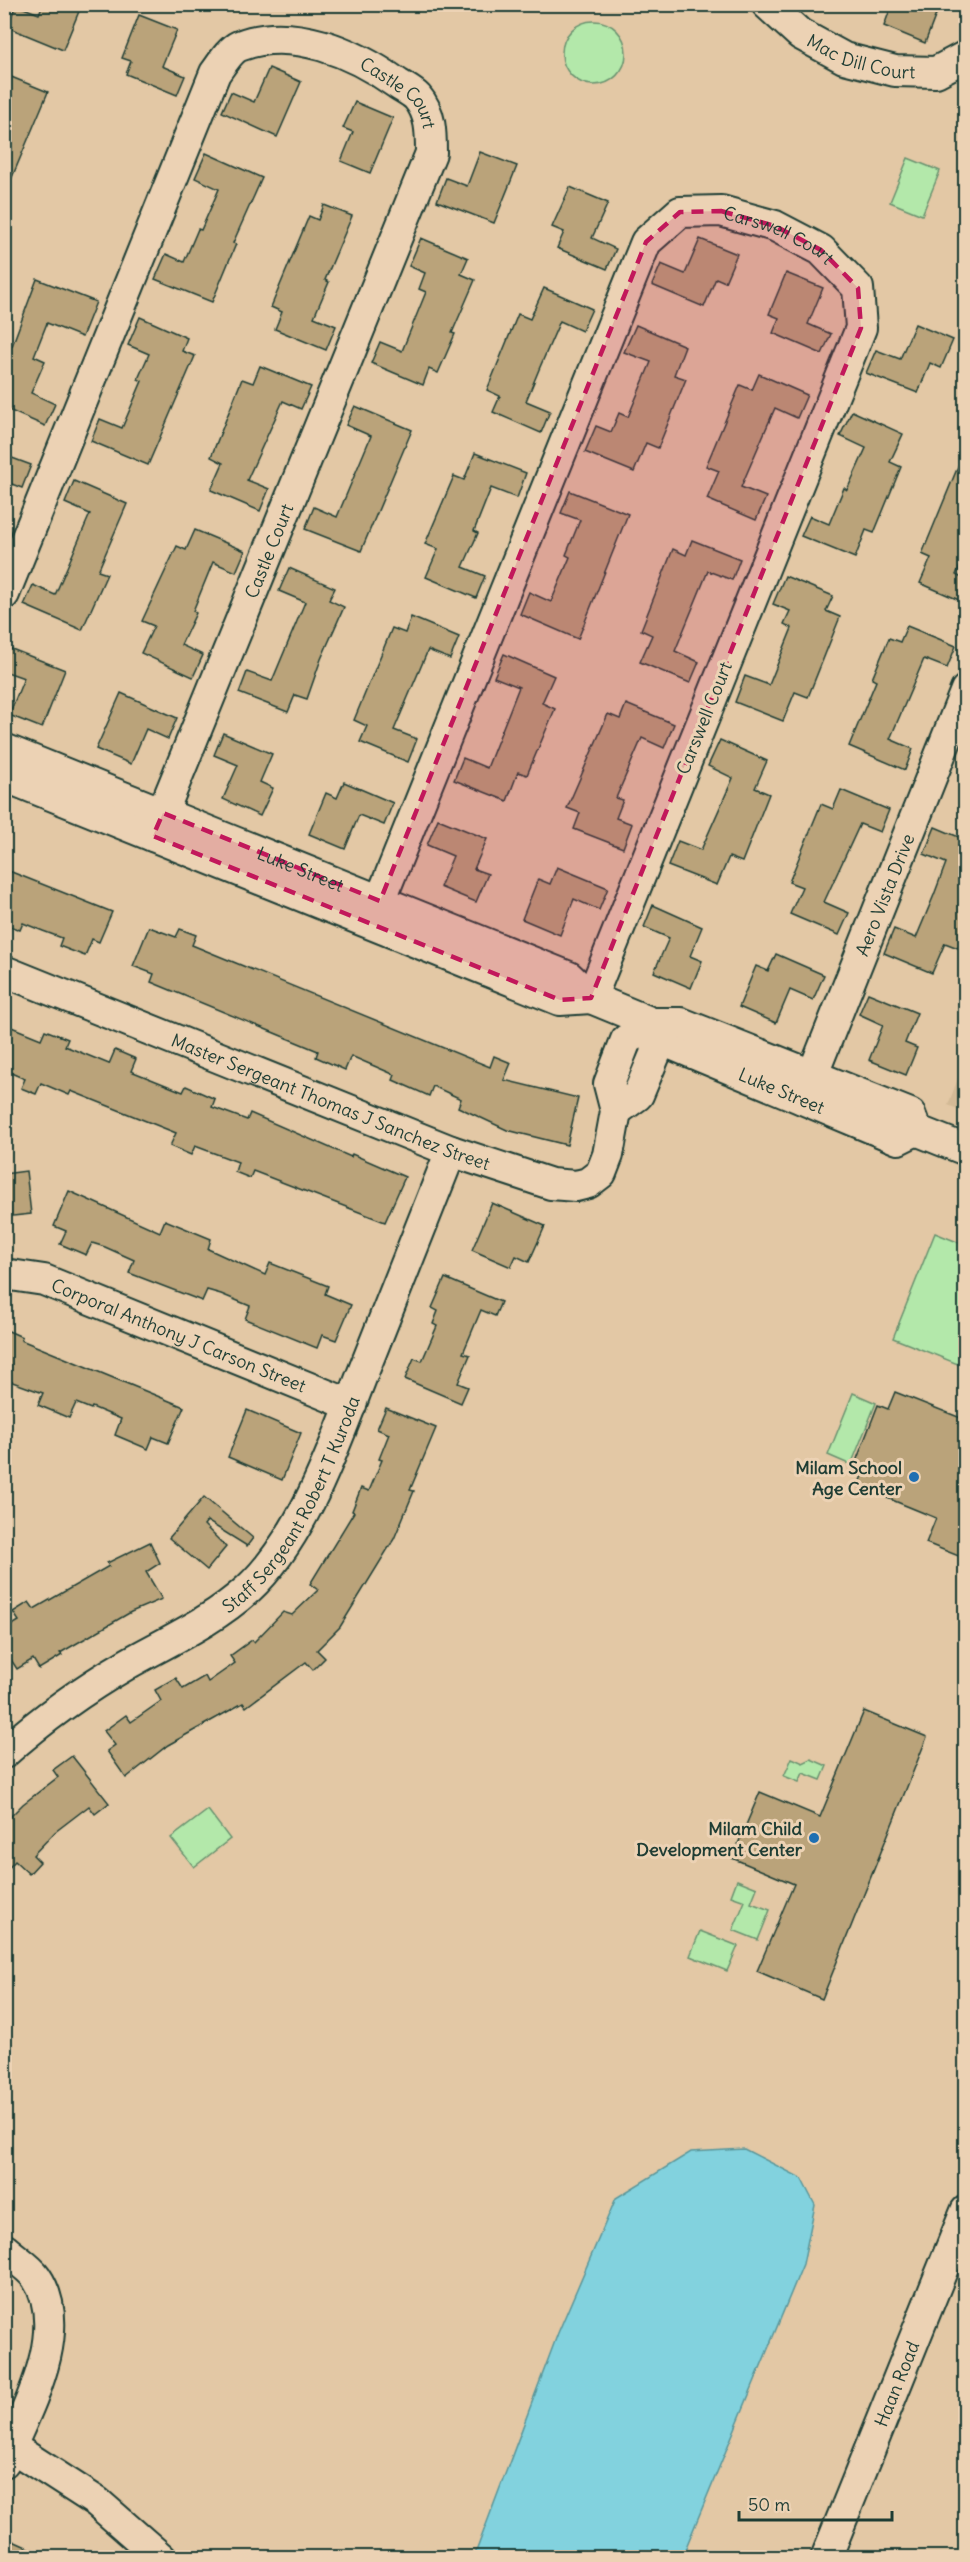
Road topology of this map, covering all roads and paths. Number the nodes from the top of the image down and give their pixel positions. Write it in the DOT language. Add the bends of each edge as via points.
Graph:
graph roads {
  1 [pos="767,4"];
  2 [pos="966,56"];
  3 [pos="4,594"];
  4 [pos="966,690"];
  5 [pos="4,749"];
  6 [pos="4,776"];
  7 [pos="158,825"];
  8 [pos="380,901"];
  9 [pos="4,971"];
  10 [pos="591,998"];
  11 [pos="652,1023"];
  12 [pos="807,1087"];
  13 [pos="966,1150"];
  14 [pos="451,1151"];
  15 [pos="4,1274"];
  16 [pos="351,1405"];
  17 [pos="4,1753"];
  18 [pos="966,2211"];
  19 [pos="4,2249"];
  20 [pos="7,2450"];
  21 [pos="161,2558"];
  22 [pos="826,2558"];
  1 -- 2 [label="street, Mac Dill Court" via="800,34 844,58 895,71 936,72"];
  3 -- 7 [label="street, Castle Court" via="214,73 237,47 272,39 308,42 347,55 417,97 431,126 431,153"];
  4 -- 12 [label="street, Aero Vista Drive"];
  5 -- 7 [label="street, Luke Street"];
  6 -- 7 [label="street, Luke Street"];
  7 -- 8 [label="street, Luke Street"];
  7 -- 10 [label="street, Luke Street" via="560,1000"];
  8 -- 10 [label="street, Luke Street" via="569,977"];
  8 -- 10 [label="street, Carswell Court" via="646,242 680,212 721,212 775,226 821,250 858,288 861,328"];
  9 -- 14 [label="street, Master Sergeant Thomas J Sanchez Street"];
  10 -- 11 [label="street, Luke Street"];
  11 -- 12 [label="street, Luke Street" via="681,1023"];
  11 -- 14 [label="street, Master Sergeant Thomas J Sanchez Street" via="626,1040 609,1084 616,1112 608,1155 601,1173 588,1183 551,1184"];
  12 -- 13 [label="street, Luke Street" via="910,1114 916,1130"];
  14 -- 16 [label="street, Staff Sergeant Robert T Kuroda"];
  15 -- 16 [label="street, Corporal Anthony J Carson Street" via="44,1280"];
  16 -- 17 [label="street, Staff Sergeant Robert T Kuroda" via="318,1485 276,1556 250,1587 221,1613 127,1665 39,1722"];
  18 -- 22 [label="street, Haan Road"];
  19 -- 20 [label="street" via="36,2277 51,2318 46,2358"];
  20 -- 21 [label="street" via="97,2502"];
}
